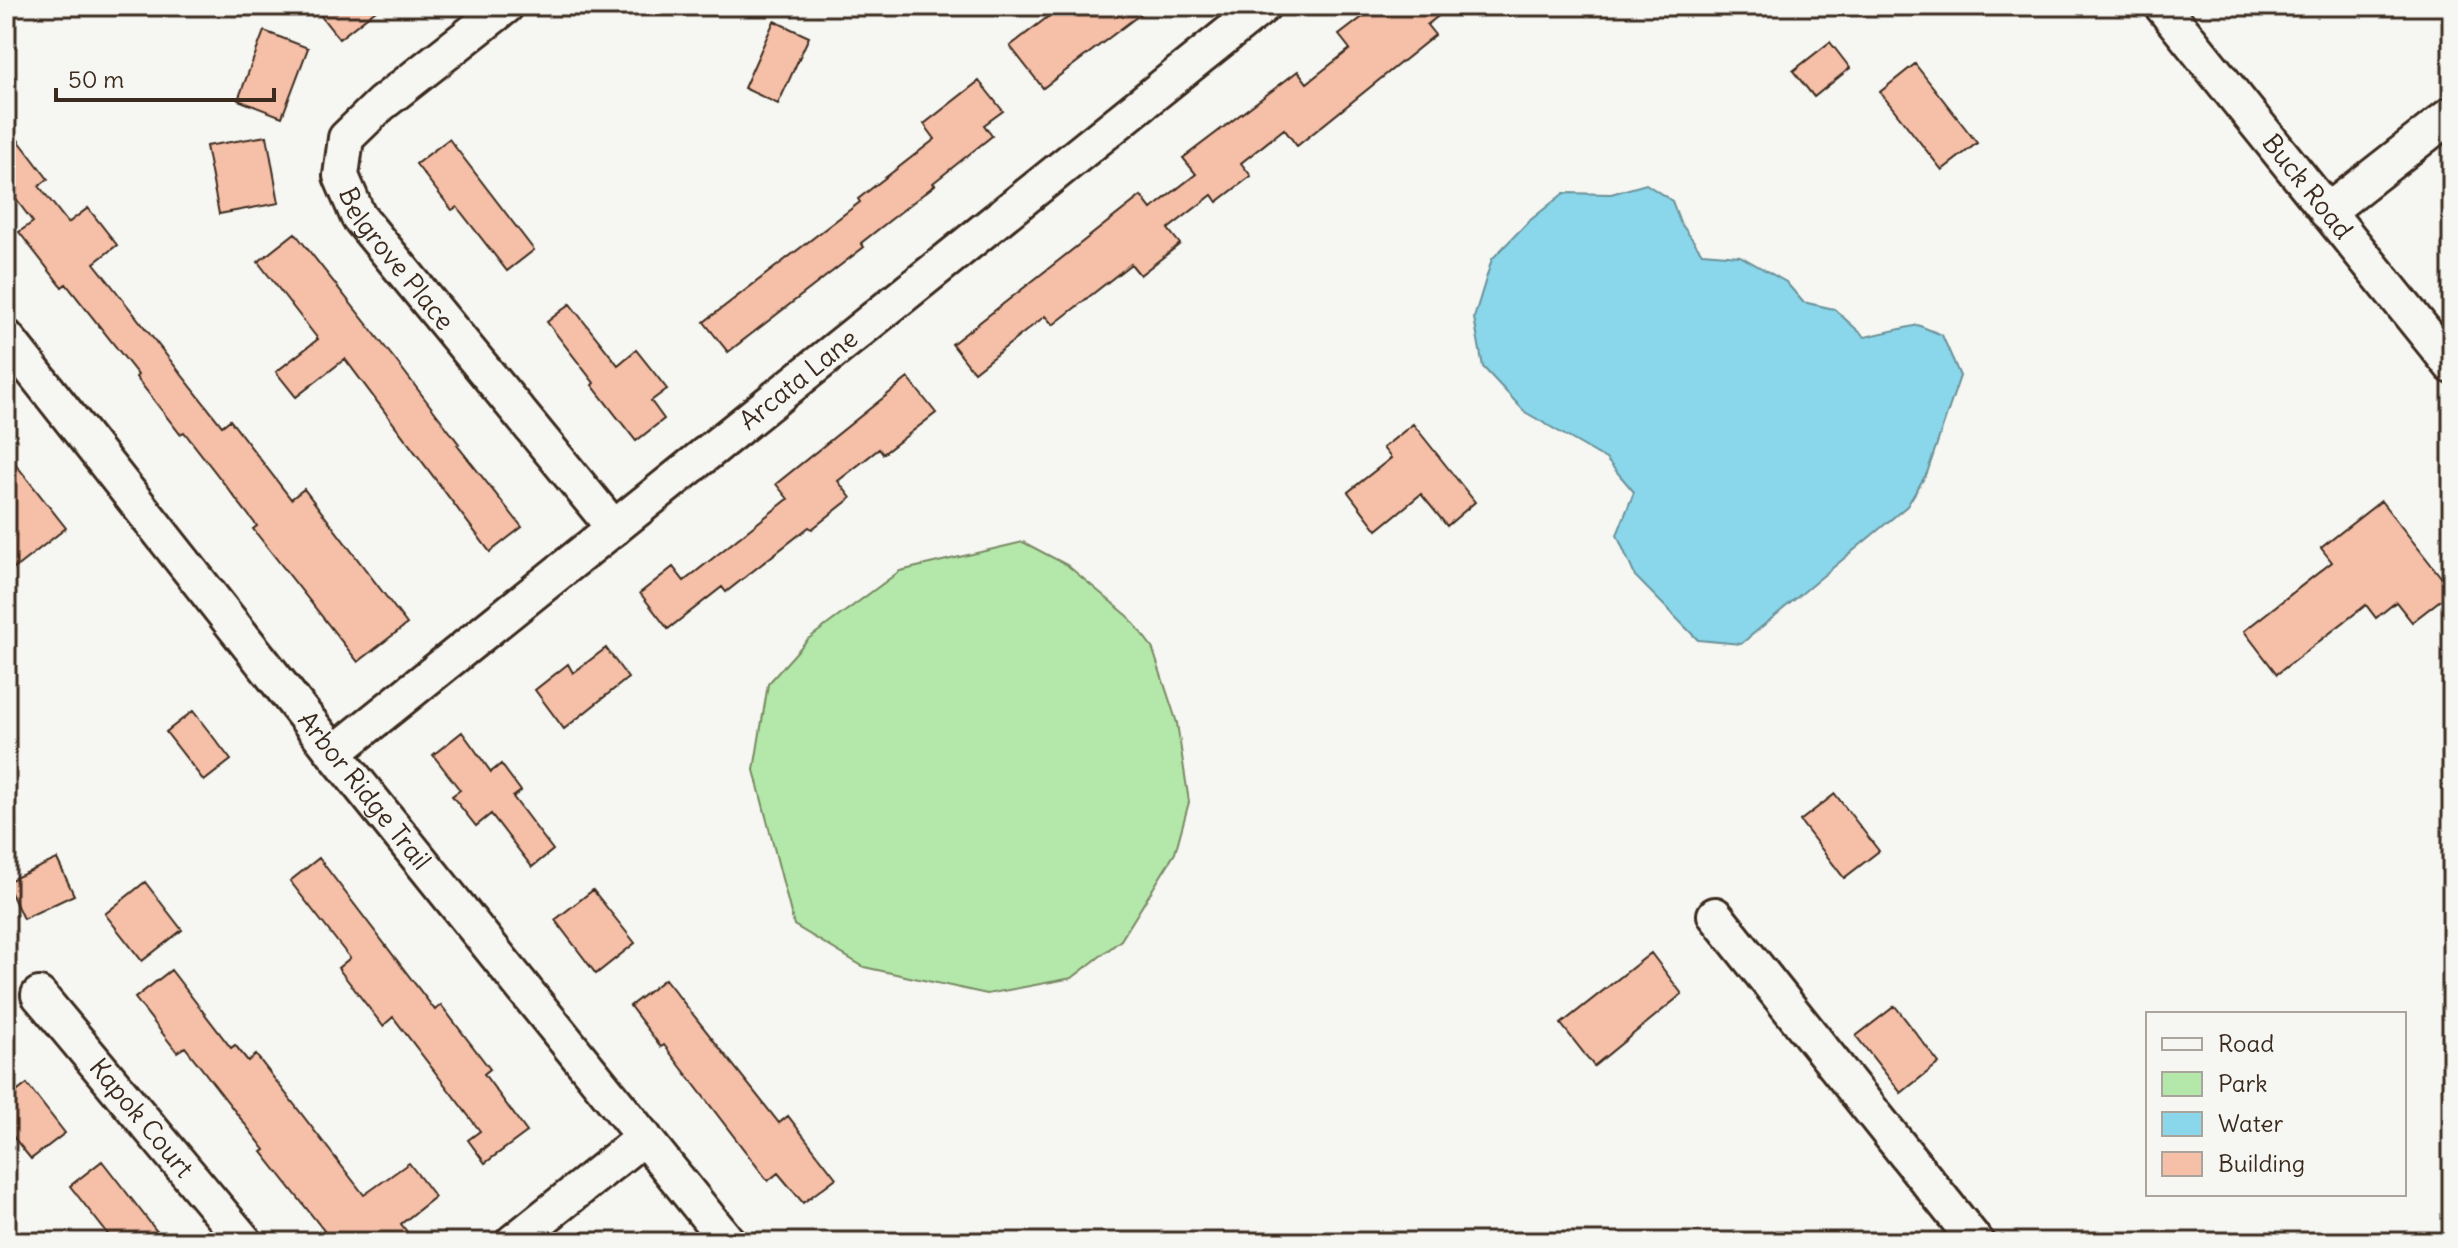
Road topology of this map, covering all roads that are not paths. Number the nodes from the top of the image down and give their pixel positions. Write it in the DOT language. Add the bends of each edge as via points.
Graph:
graph roads {
  1 [pos="506,6"];
  2 [pos="1263,6"];
  3 [pos="2162,6"];
  4 [pos="2452,114"];
  5 [pos="2327,212"];
  6 [pos="6,337"];
  7 [pos="2452,366"];
  8 [pos="614,528"];
  9 [pos="334,753"];
  10 [pos="1715,915"];
  11 [pos="39,995"];
  12 [pos="644,1137"];
  13 [pos="245,1242"];
  14 [pos="513,1242"];
  15 [pos="728,1242"];
  16 [pos="1976,1242"];
  1 -- 8 [label="street, Belgrove Place" via="346,138 341,176 358,216"];
  2 -- 8 [label="street, Arcata Lane"];
  3 -- 5 [label="street, Buck Road"];
  4 -- 5 [label="street"];
  5 -- 7 [label="street, Buck Road"];
  6 -- 9 [label="street, Arbor Ridge Trail"];
  8 -- 9 [label="street, Arcata Lane"];
  9 -- 12 [label="street, Arbor Ridge Trail"];
  10 -- 16 [label="street"];
  11 -- 13 [label="street, Kapok Court"];
  12 -- 14 [label="street"];
  12 -- 15 [label="street, Arbor Ridge Trail"];
}
